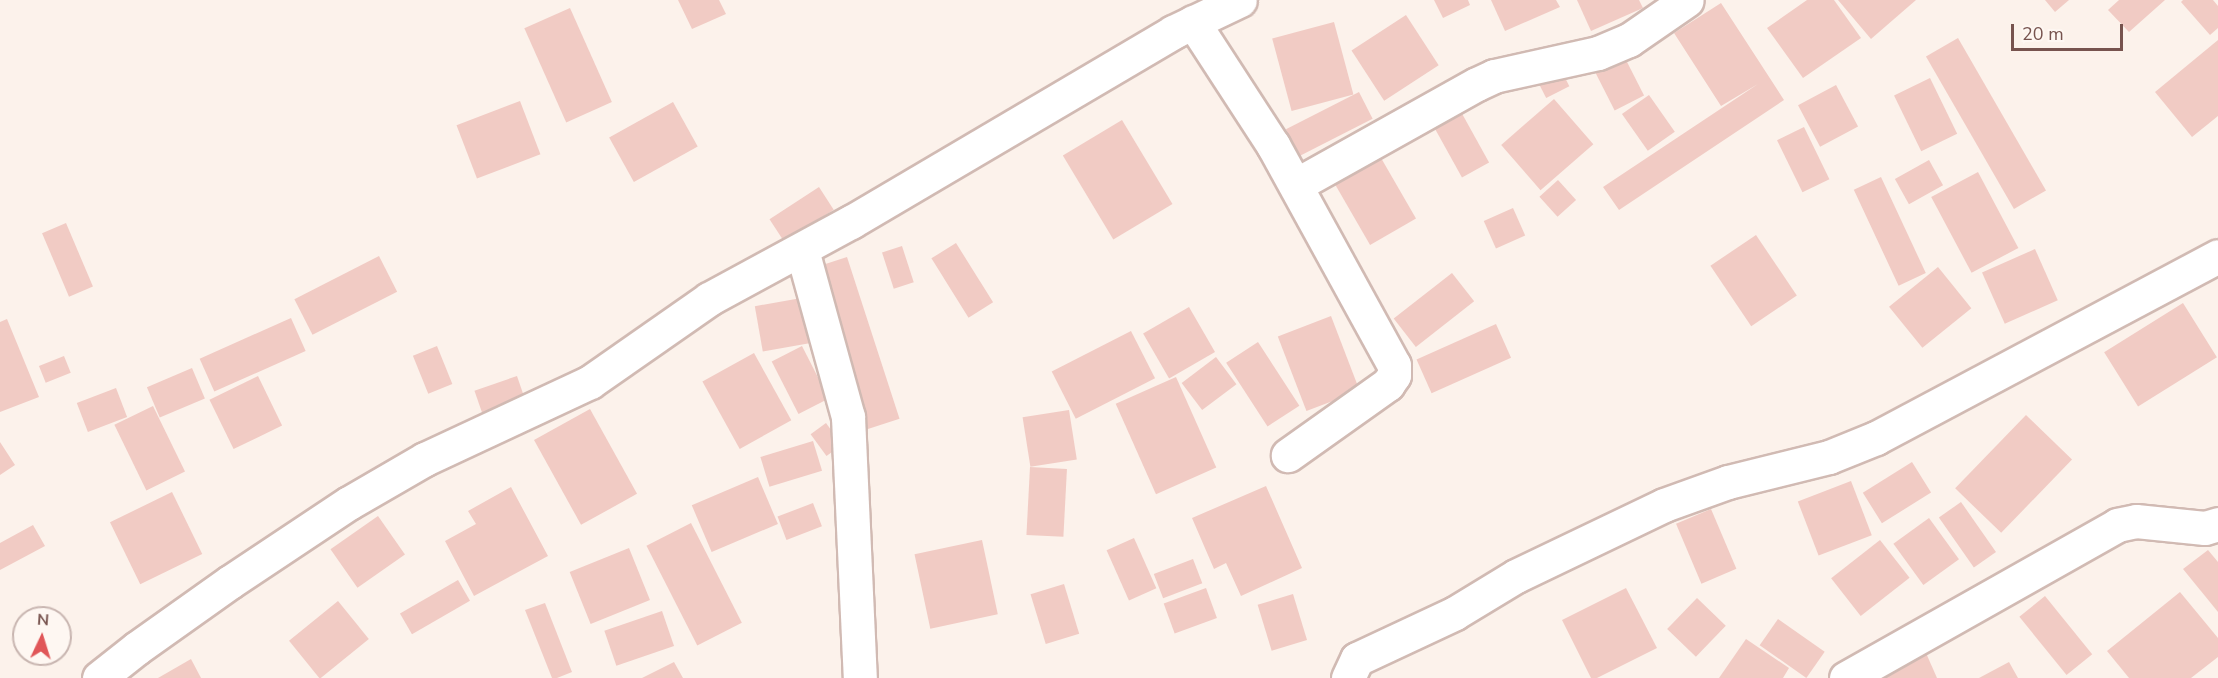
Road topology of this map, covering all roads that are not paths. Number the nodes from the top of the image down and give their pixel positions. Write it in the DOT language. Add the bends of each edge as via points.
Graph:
graph roads {
  1 [pos="1240,0"];
  2 [pos="1687,0"];
  3 [pos="1193,22"];
  4 [pos="1296,185"];
  5 [pos="802,250"];
  6 [pos="2218,256"];
  7 [pos="1288,454"];
  8 [pos="2218,524"];
  9 [pos="99,678"];
  10 [pos="860,678"];
  11 [pos="1348,678"];
  12 [pos="1846,678"];
  1 -- 3 [label="street"];
  2 -- 4 [label="street" via="1629,40 1598,53 1494,76 1477,84"];
  3 -- 4 [label="street"];
  3 -- 5 [label="street"];
  4 -- 7 [label="street" via="1394,365 1394,375 1388,384"];
  5 -- 9 [label="street" via="709,299 590,382 424,459 349,503 230,582"];
  5 -- 10 [label="street" via="848,417"];
  6 -- 11 [label="street" via="1876,438 1829,457 1728,482 1664,505 1516,576 1455,613 1357,659"];
  8 -- 12 [label="street" via="2205,528 2136,521 2117,525"];
}
